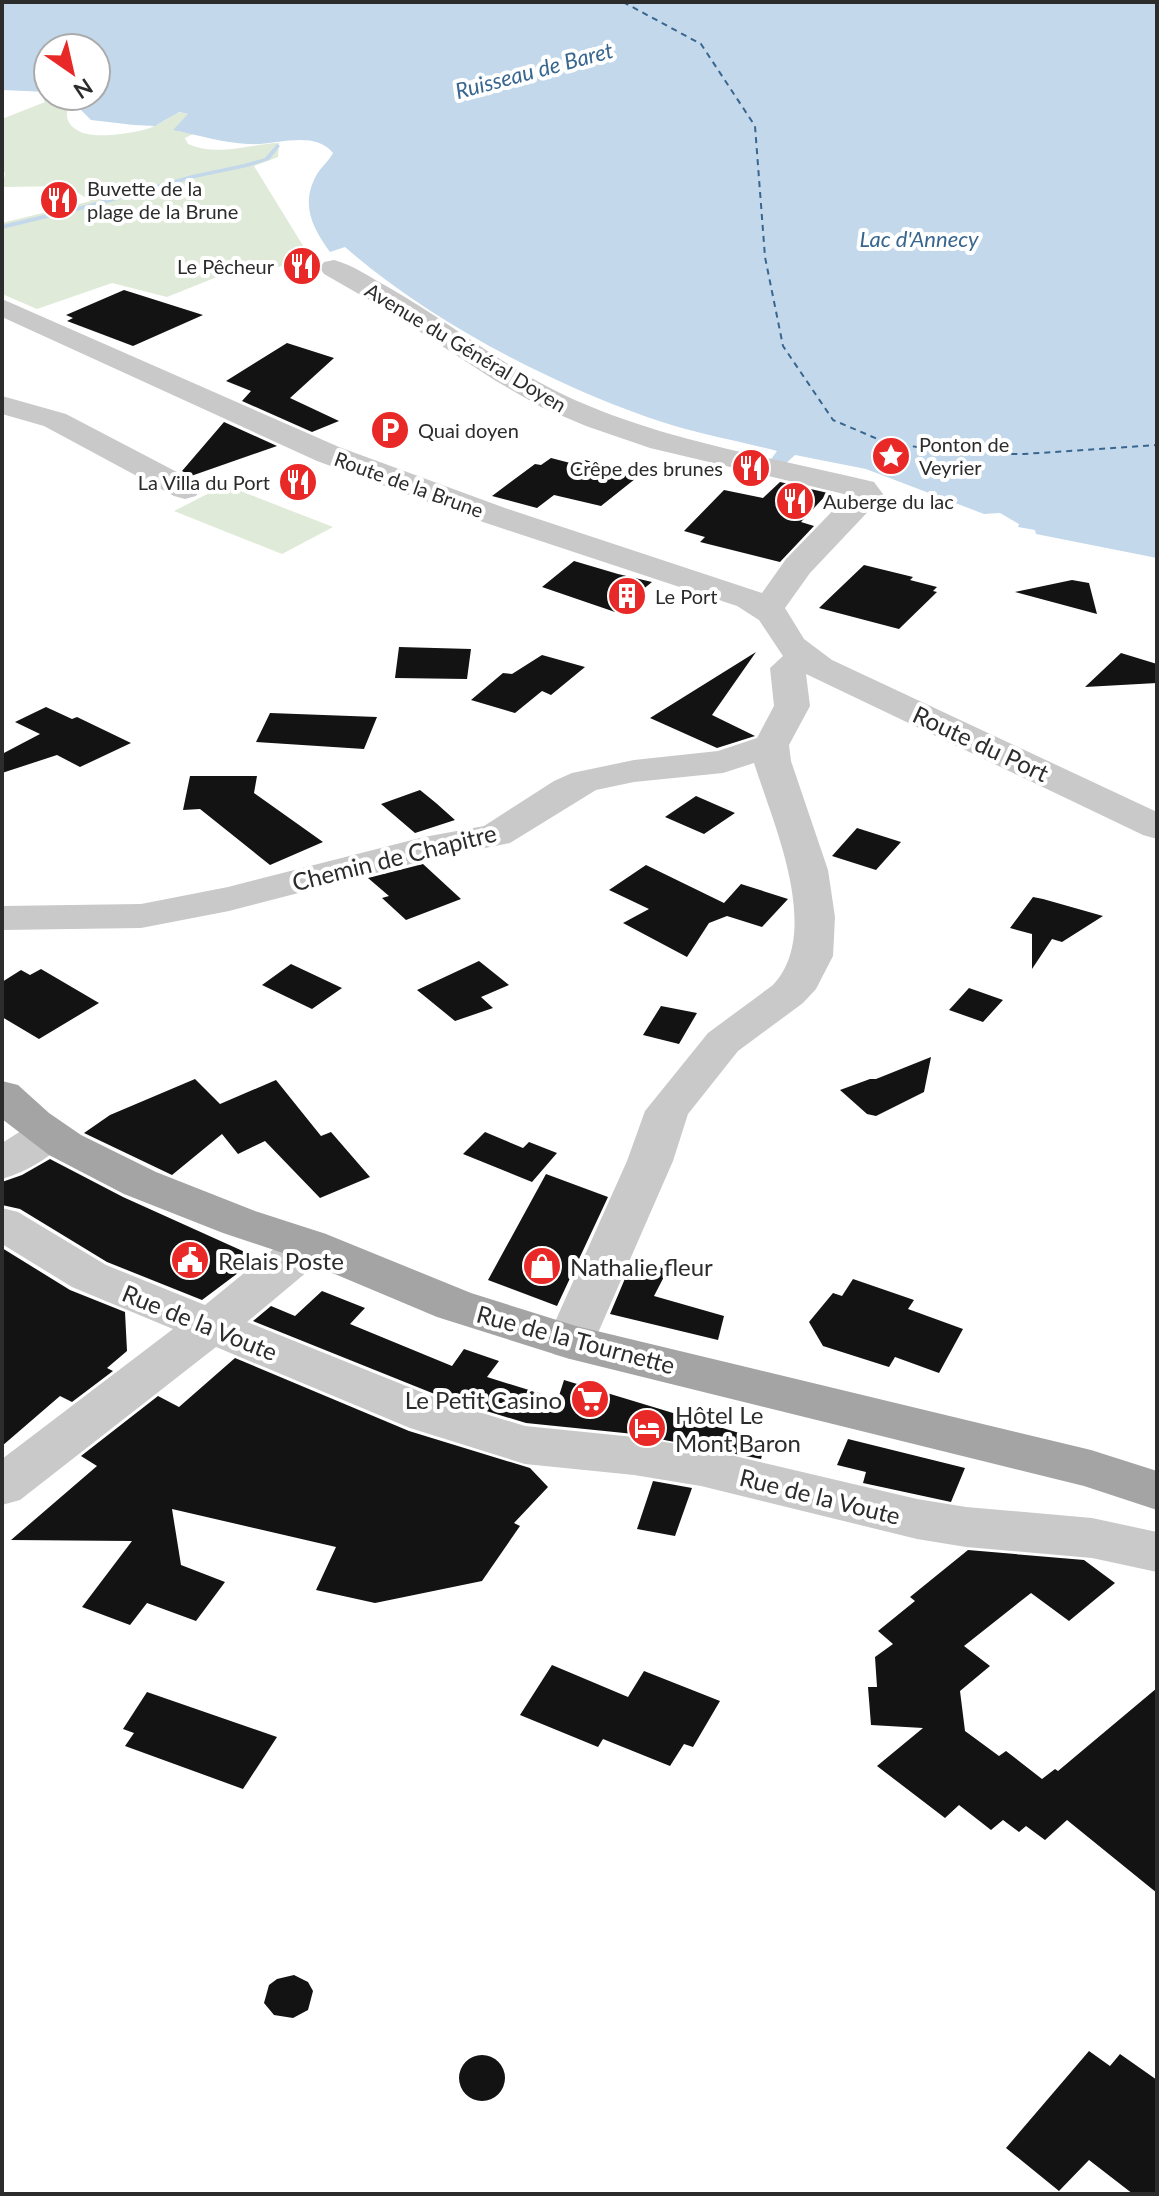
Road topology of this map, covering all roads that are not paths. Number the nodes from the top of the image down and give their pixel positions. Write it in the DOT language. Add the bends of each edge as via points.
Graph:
graph roads {
  1 [pos="334,268"];
  2 [pos="2,307"];
  3 [pos="41,323"];
  4 [pos="2,338"];
  5 [pos="2,405"];
  6 [pos="185,489"];
  7 [pos="767,610"];
  8 [pos="806,658"];
  9 [pos="771,745"];
  10 [pos="1157,827"];
  11 [pos="2,918"];
  12 [pos="2,1095"];
  13 [pos="48,1134"];
  14 [pos="2,1164"];
  15 [pos="2,1223"];
  16 [pos="309,1245"];
  17 [pos="209,1327"];
  18 [pos="570,1342"];
  19 [pos="1091,1469"];
  20 [pos="1157,1475"];
  21 [pos="2,1486"];
  22 [pos="1157,1491"];
  23 [pos="1157,1552"];
  1 -- 7 [label="street, Avenue du Général Doyen" via="574,411 661,441 853,485 867,494 798,566"];
  2 -- 3 [label="street, Route de la Brune"];
  3 -- 4 [label="street"];
  3 -- 7 [label="street, Route de la Brune" via="328,454 749,599"];
  5 -- 6 [label="street" via="55,420"];
  7 -- 8 [label="street" via="791,646"];
  8 -- 9 [label="street" via="788,668 792,706"];
  8 -- 10 [label="street, Route du Port"];
  9 -- 11 [label="street, Chemin de Chapitre" via="723,762 585,781 496,835 217,902 129,917"];
  9 -- 18 [label="street" via="808,870 815,917 812,956 788,994 723,1042 667,1111"];
  12 -- 13 [label="main road, Rue de la Tournette"];
  13 -- 14 [label="street"];
  13 -- 16 [label="main road, Rue de la Tournette" via="176,1198"];
  15 -- 17 [label="street, Rue de la Voute" via="89,1276"];
  16 -- 17 [label="street"];
  16 -- 18 [label="main road, Rue de la Tournette" via="454,1305"];
  17 -- 21 [label="street"];
  17 -- 23 [label="street, Rue de la Voute" via="428,1415 525,1445 701,1467 917,1519 1092,1538"];
  18 -- 19 [label="main road, Rue de la Tournette"];
  19 -- 20 [label="main road, Rue de la Tournette"];
  19 -- 22 [label="main road, Rue de la Tournette"];
}
